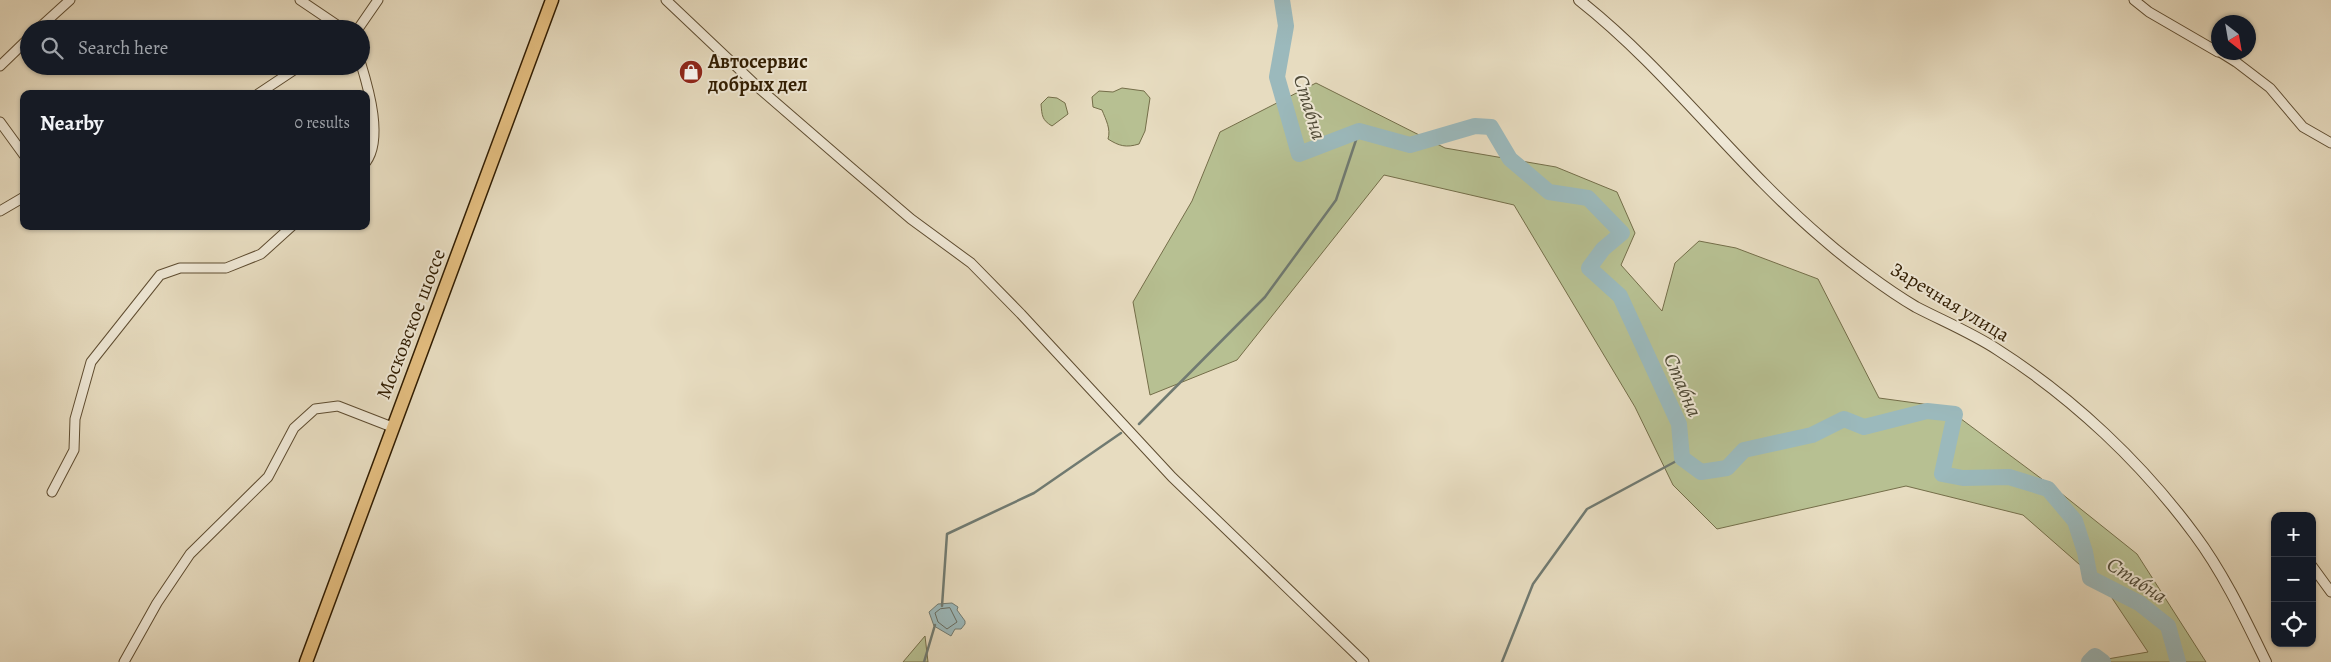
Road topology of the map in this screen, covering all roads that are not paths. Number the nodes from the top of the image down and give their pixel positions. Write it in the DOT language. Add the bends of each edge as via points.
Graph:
graph roads {
  1 [pos="70,0"];
  2 [pos="300,0"];
  3 [pos="378,0"];
  4 [pos="552,0"];
  5 [pos="666,0"];
  6 [pos="1578,0"];
  7 [pos="2134,0"];
  8 [pos="48,20"];
  9 [pos="329,20"];
  10 [pos="364,20"];
  11 [pos="20,47"];
  12 [pos="2211,47"];
  13 [pos="2233,60"];
  14 [pos="0,66"];
  15 [pos="285,75"];
  16 [pos="364,75"];
  17 [pos="263,90"];
  18 [pos="367,90"];
  19 [pos="370,102"];
  20 [pos="0,122"];
  21 [pos="2331,143"];
  22 [pos="20,150"];
  23 [pos="370,157"];
  24 [pos="20,199"];
  25 [pos="0,211"];
  26 [pos="288,230"];
  27 [pos="392,427"];
  28 [pos="52,492"];
  29 [pos="2316,571"];
  30 [pos="2331,592"];
  31 [pos="124,662"];
  32 [pos="306,662"];
  33 [pos="1364,662"];
  34 [pos="2266,662"];
  1 -- 8 [label="street"];
  2 -- 9 [label="street"];
  3 -- 10 [label="street"];
  4 -- 27 [label="main road, Московское шоссе"];
  5 -- 33 [label="street" via="760,89 849,166 911,219 971,262 1172,477"];
  6 -- 34 [label="street, Заречная улица" via="1672,88 1774,195 1823,239 1902,298 1996,349 2047,384 2088,418 2141,472 2195,535 2222,576"];
  7 -- 12 [label="street"];
  11 -- 14 [label="street"];
  13 -- 21 [label="street" via="2270,88 2302,127"];
  15 -- 17 [label="street"];
  16 -- 18 [label="street"];
  19 -- 23 [label="street" via="374,119"];
  20 -- 22 [label="street"];
  24 -- 25 [label="street"];
  26 -- 28 [label="street" via="261,254 226,268 180,268 160,275 90,362 75,420 74,450"];
  27 -- 31 [label="street" via="338,406 315,409 294,428 268,478 190,554 157,603"];
  27 -- 32 [label="main road, Московское шоссе"];
  29 -- 30 [label="street"];
}
